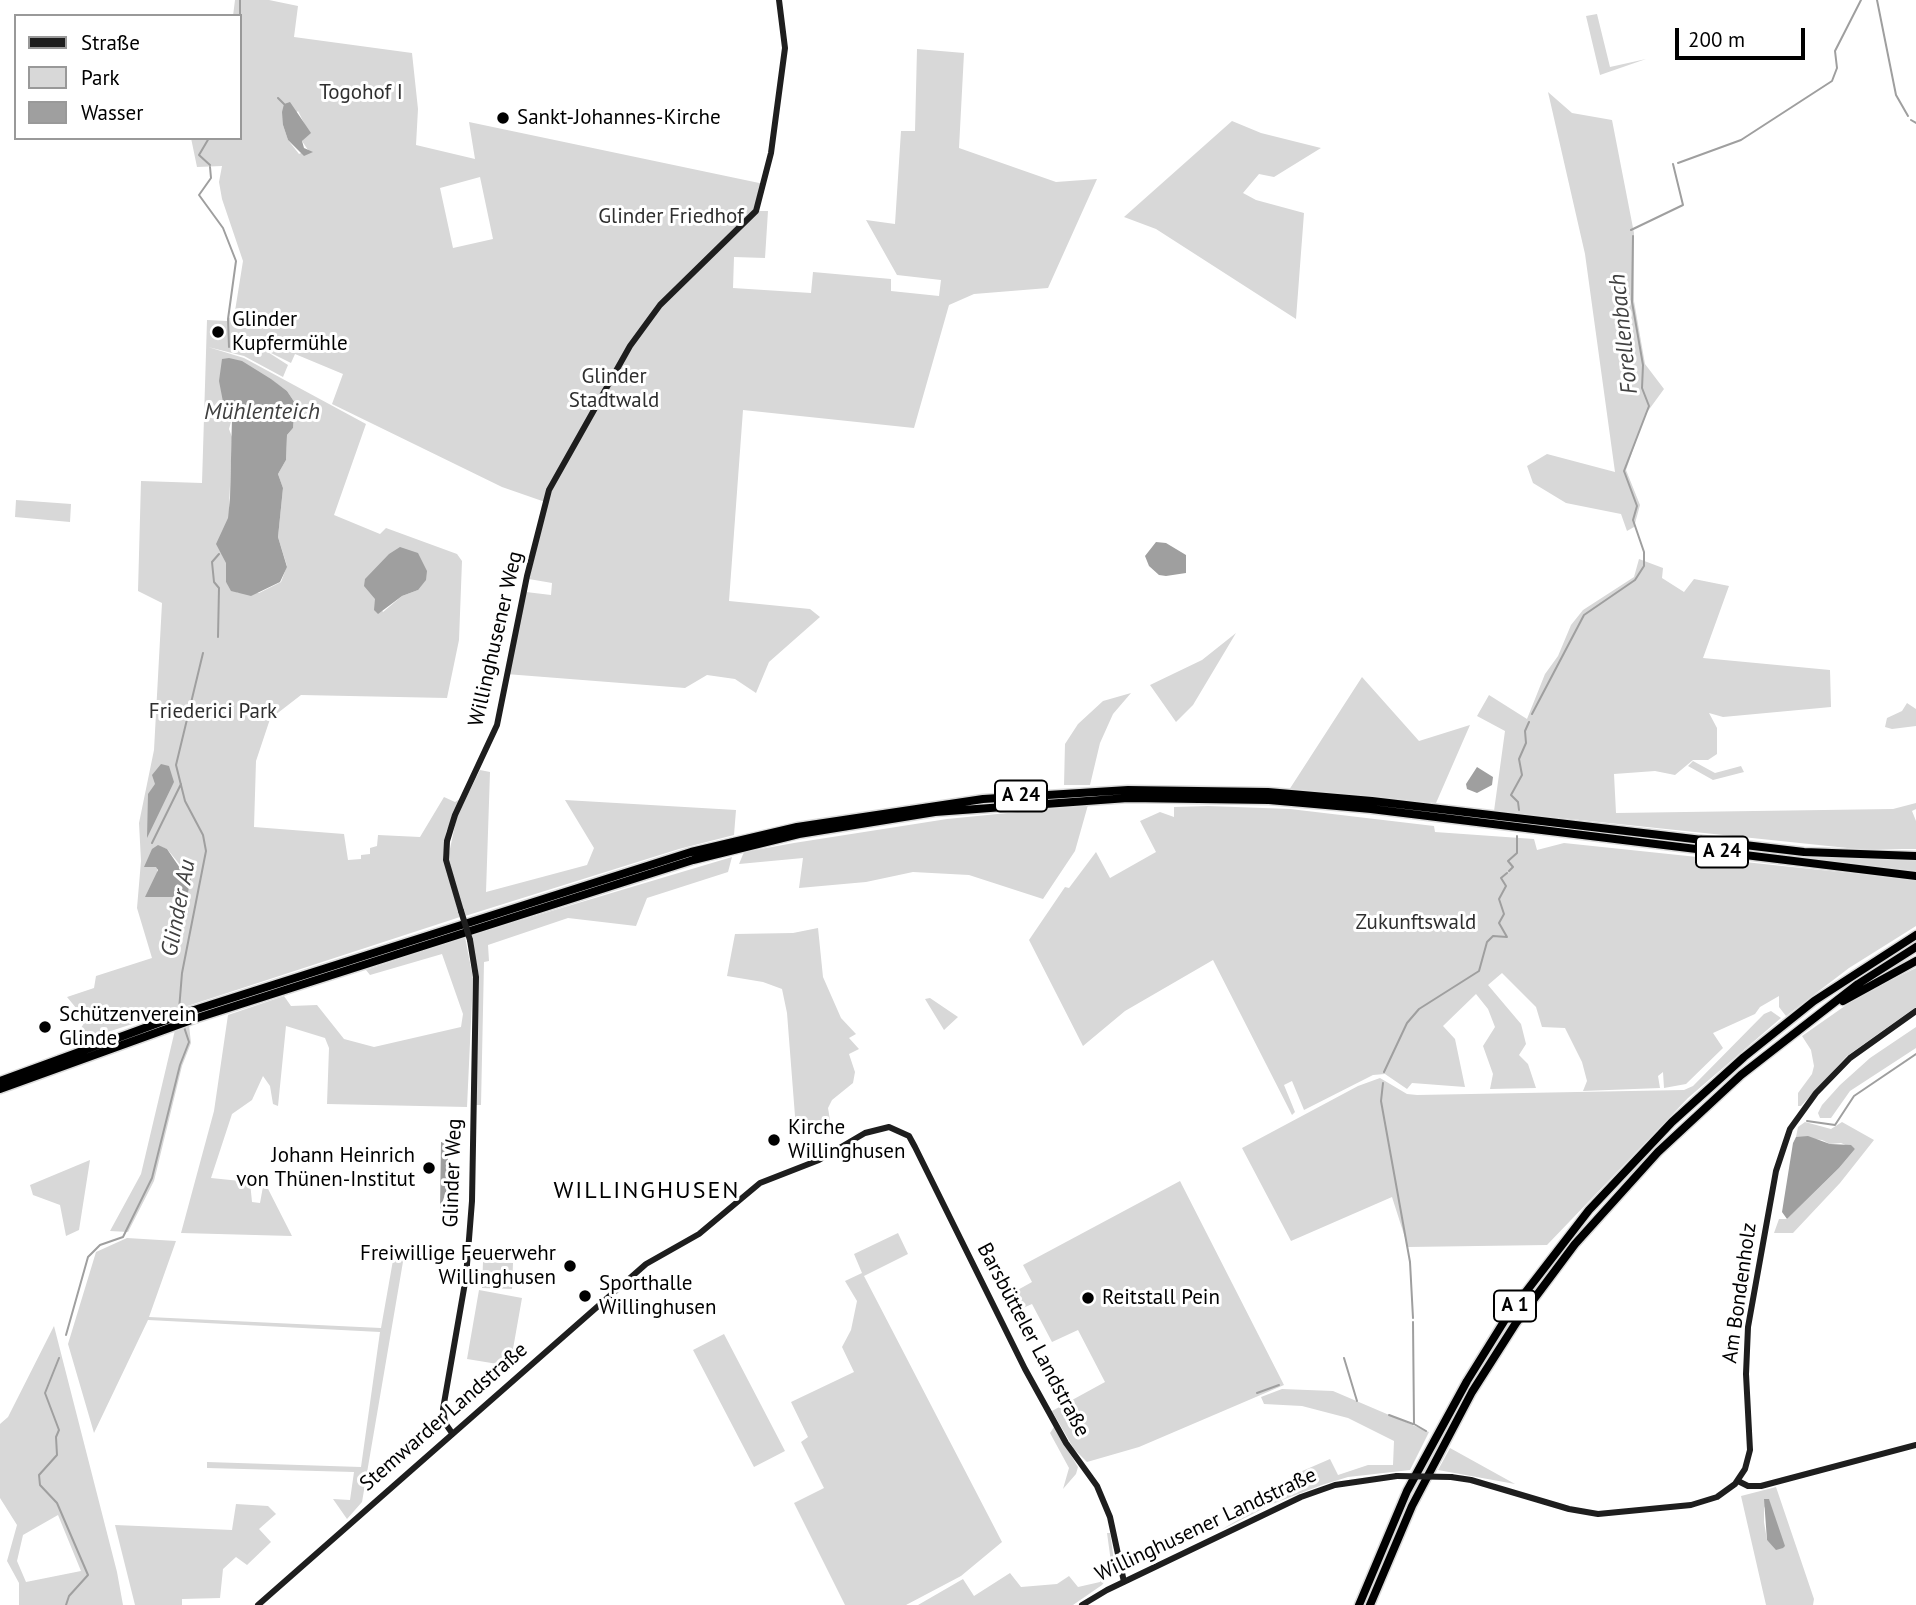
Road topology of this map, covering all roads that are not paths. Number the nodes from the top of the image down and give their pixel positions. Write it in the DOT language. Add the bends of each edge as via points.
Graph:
graph roads {
  1 [pos="779,0"];
  2 [pos="1916,856"];
  3 [pos="1916,876"];
  4 [pos="461,911"];
  5 [pos="1916,935"];
  6 [pos="1916,947"];
  7 [pos="1916,961"];
  8 [pos="1916,1012"];
  9 [pos="1805,1024"];
  10 [pos="0,1081"];
  11 [pos="0,1089"];
  12 [pos="889,1128"];
  13 [pos="452,1433"];
  14 [pos="1916,1445"];
  15 [pos="1738,1481"];
  16 [pos="1124,1582"];
  17 [pos="258,1605"];
  18 [pos="1082,1605"];
  19 [pos="1359,1605"];
  20 [pos="1370,1605"];
  1 -- 4 [label="street, Willinghusener Weg" via="785,48 771,153 756,211 660,305 630,345 549,490 496,725 447,841 446,860"];
  2 -- 10 [label="highway, A 24" via="1804,852 1268,792 1128,790 983,799 797,827 691,852 191,1010"];
  3 -- 11 [label="highway, A 24" via="1269,800 1128,798 935,812 799,834 681,864 197,1017"];
  4 -- 13 [label="street, Glinder Weg, bridge" via="476,977 472,1201 466,1277 443,1409"];
  5 -- 19 [label="highway, A 1" via="1814,1001 1744,1057 1672,1122 1589,1210 1508,1315 1466,1381 1407,1491"];
  6 -- 9 [label="highway, A 1"];
  7 -- 9 [label="highway"];
  8 -- 15 [label="street, Am Bondenholz" via="1850,1058 1799,1112 1778,1162 1748,1326 1750,1451"];
  9 -- 20 [label="highway, A 1" via="1741,1074 1658,1152 1550,1276 1444,1442"];
  12 -- 13 [label="street, Stemwarder Landstraße" via="865,1133 819,1160 760,1183 699,1234 656,1258"];
  12 -- 16 [label="street, Barsbütteler Landstraße" via="909,1136 1025,1369 1066,1443 1097,1486 1110,1517"];
  13 -- 17 [label="street, Stemwarder Landstraße"];
  14 -- 15 [label="street" via="1761,1486"];
  15 -- 16 [label="street, Willinghusener Landstraße, bridge" via="1717,1497 1690,1505 1598,1514 1451,1477 1397,1476 1335,1485"];
  16 -- 18 [label="street, Willinghusener Landstraße"];
}
